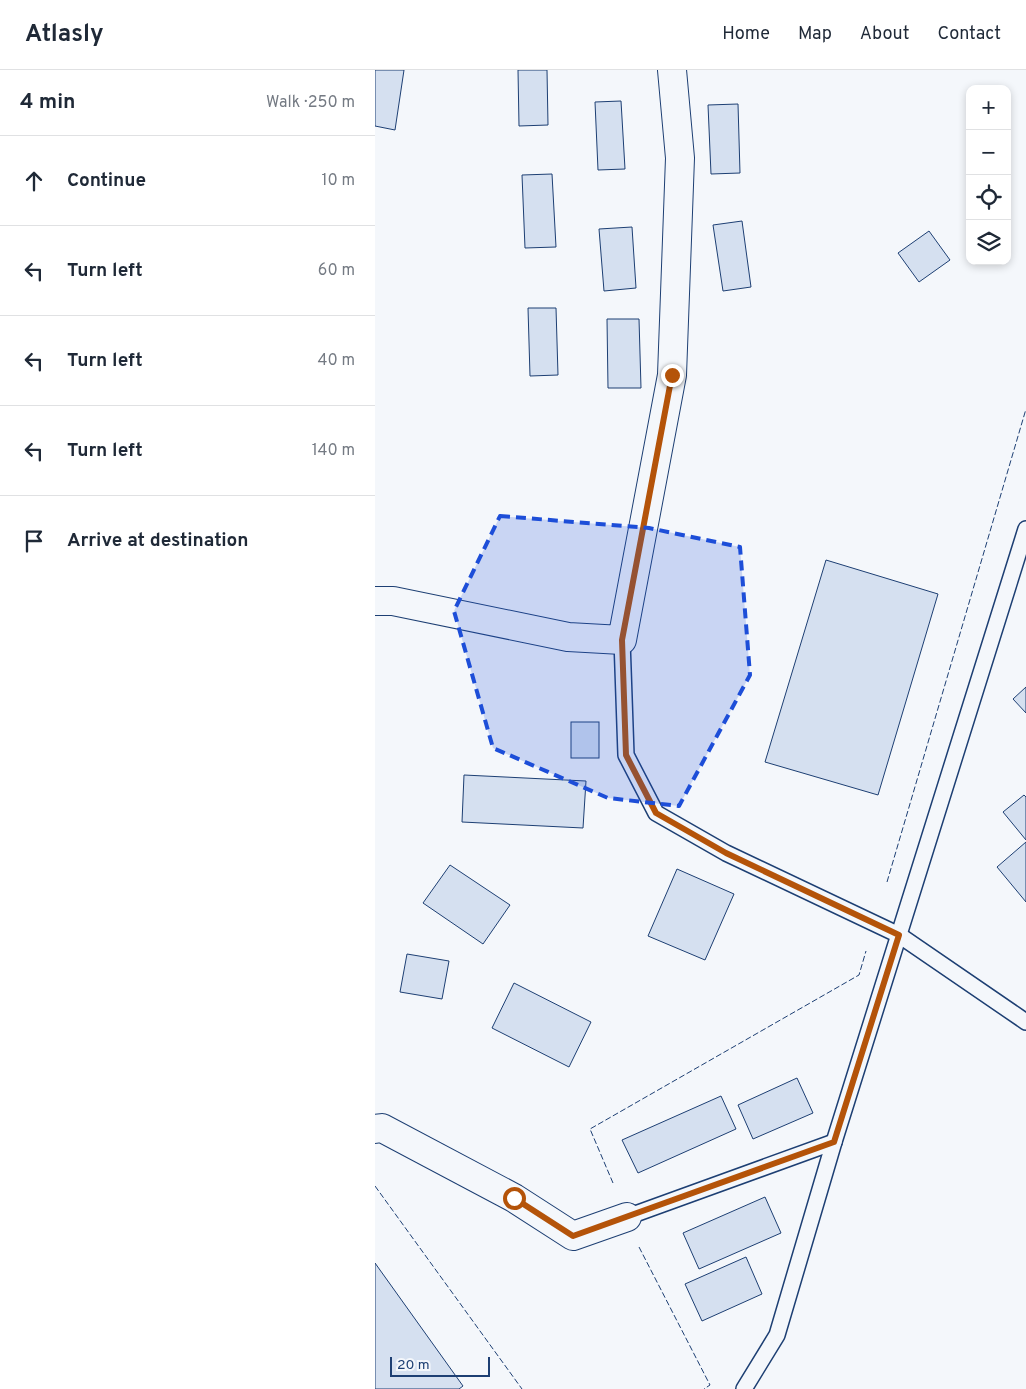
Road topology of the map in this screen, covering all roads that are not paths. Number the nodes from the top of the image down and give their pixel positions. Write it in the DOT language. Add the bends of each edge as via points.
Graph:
graph roads {
  1 [pos="672,70"];
  2 [pos="1026,529"];
  3 [pos="375,601"];
  4 [pos="622,640"];
  5 [pos="899,935"];
  6 [pos="1026,1022"];
  7 [pos="375,1129"];
  8 [pos="834,1142"];
  9 [pos="627,1217"];
  10 [pos="744,1389"];
  1 -- 4 [label="street" via="680,158 672,375"];
  2 -- 5 [label="lane"];
  3 -- 4 [label="street" via="393,601 569,636"];
  4 -- 5 [label="lane" via="626,755 656,813 726,853"];
  5 -- 6 [label="lane"];
  5 -- 8 [label="lane"];
  7 -- 9 [label="street" via="382,1128 506,1193 573,1236"];
  8 -- 9 [label="lane"];
  8 -- 10 [label="lane" via="777,1336"];
}
